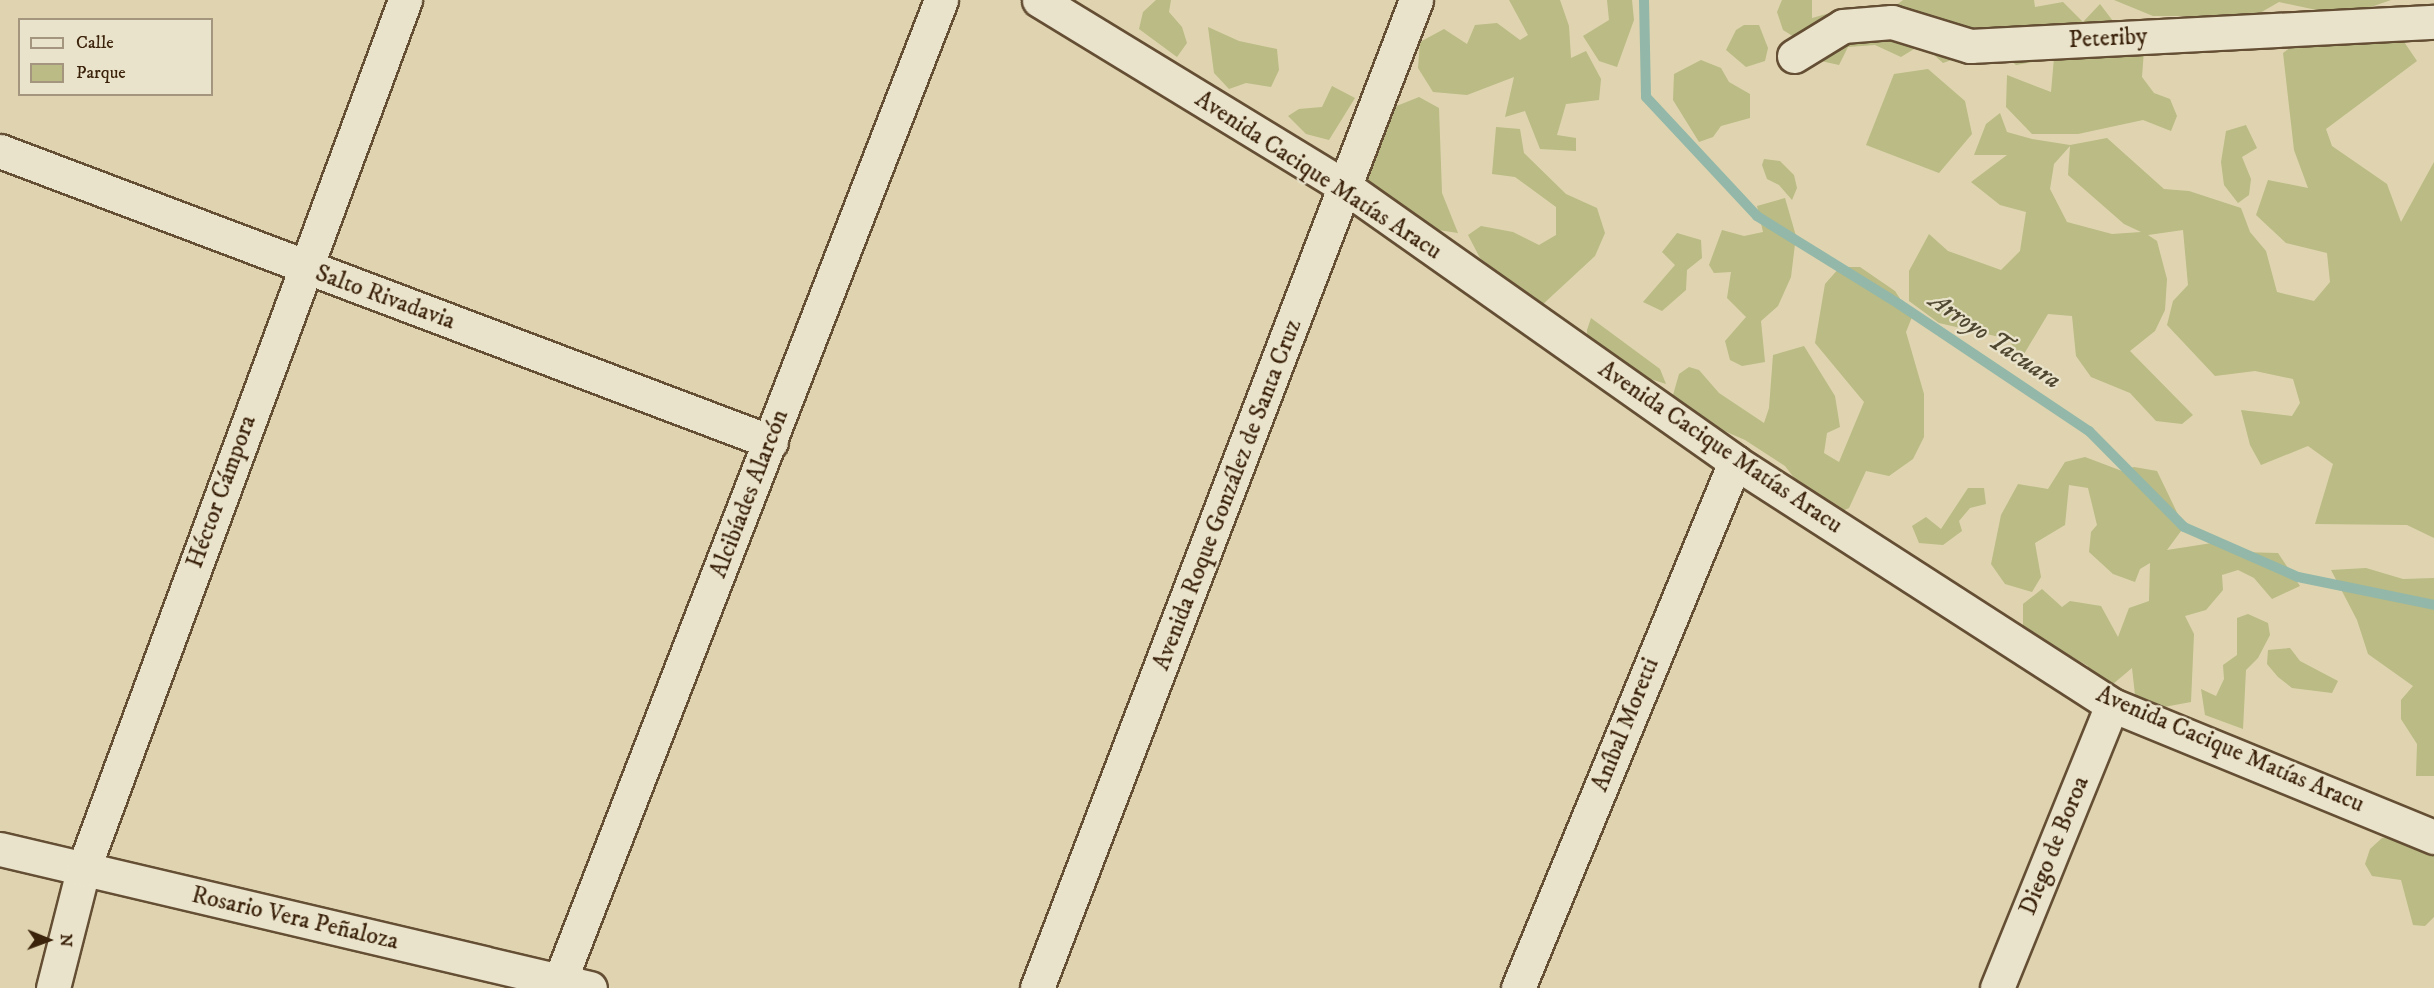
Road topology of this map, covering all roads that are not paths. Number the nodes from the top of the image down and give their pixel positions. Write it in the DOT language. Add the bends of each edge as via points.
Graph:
graph roads {
  1 [pos="405,0"];
  2 [pos="941,0"];
  3 [pos="1039,0"];
  4 [pos="1416,0"];
  5 [pos="2434,22"];
  6 [pos="1794,56"];
  7 [pos="0,151"];
  8 [pos="1347,188"];
  9 [pos="303,268"];
  10 [pos="771,442"];
  11 [pos="1735,462"];
  12 [pos="2112,705"];
  13 [pos="2434,837"];
  14 [pos="0,849"];
  15 [pos="83,870"];
  16 [pos="558,984"];
  17 [pos="53,988"];
  18 [pos="590,988"];
  19 [pos="1037,988"];
  20 [pos="1518,988"];
  21 [pos="1997,988"];
  1 -- 9 [label="street, Héctor Cámpora"];
  2 -- 10 [label="street, Alcibíades Alarcón"];
  3 -- 8 [label="street, Avenida Cacique Matías Aracu"];
  4 -- 8 [label="street, Avenida Roque González de Santa Cruz"];
  5 -- 6 [label="street, Peteriby" via="1970,46 1892,22 1843,26"];
  7 -- 9 [label="street, Salto Rivadavia"];
  8 -- 11 [label="street, Avenida Cacique Matías Aracu"];
  8 -- 19 [label="street, Avenida Roque González de Santa Cruz"];
  9 -- 10 [label="street, Salto Rivadavia"];
  9 -- 15 [label="street, Héctor Cámpora"];
  10 -- 16 [label="street, Alcibíades Alarcón"];
  11 -- 12 [label="street, Avenida Cacique Matías Aracu"];
  11 -- 20 [label="street, Aníbal Moretti"];
  12 -- 13 [label="street, Avenida Cacique Matías Aracu"];
  12 -- 21 [label="street, Diego de Boroa"];
  14 -- 15 [label="street, Rosario Vera Peñaloza"];
  15 -- 16 [label="street, Rosario Vera Peñaloza"];
  15 -- 17 [label="street, Héctor Cámpora"];
  16 -- 18 [label="street, Rosario Vera Peñaloza"];
}
